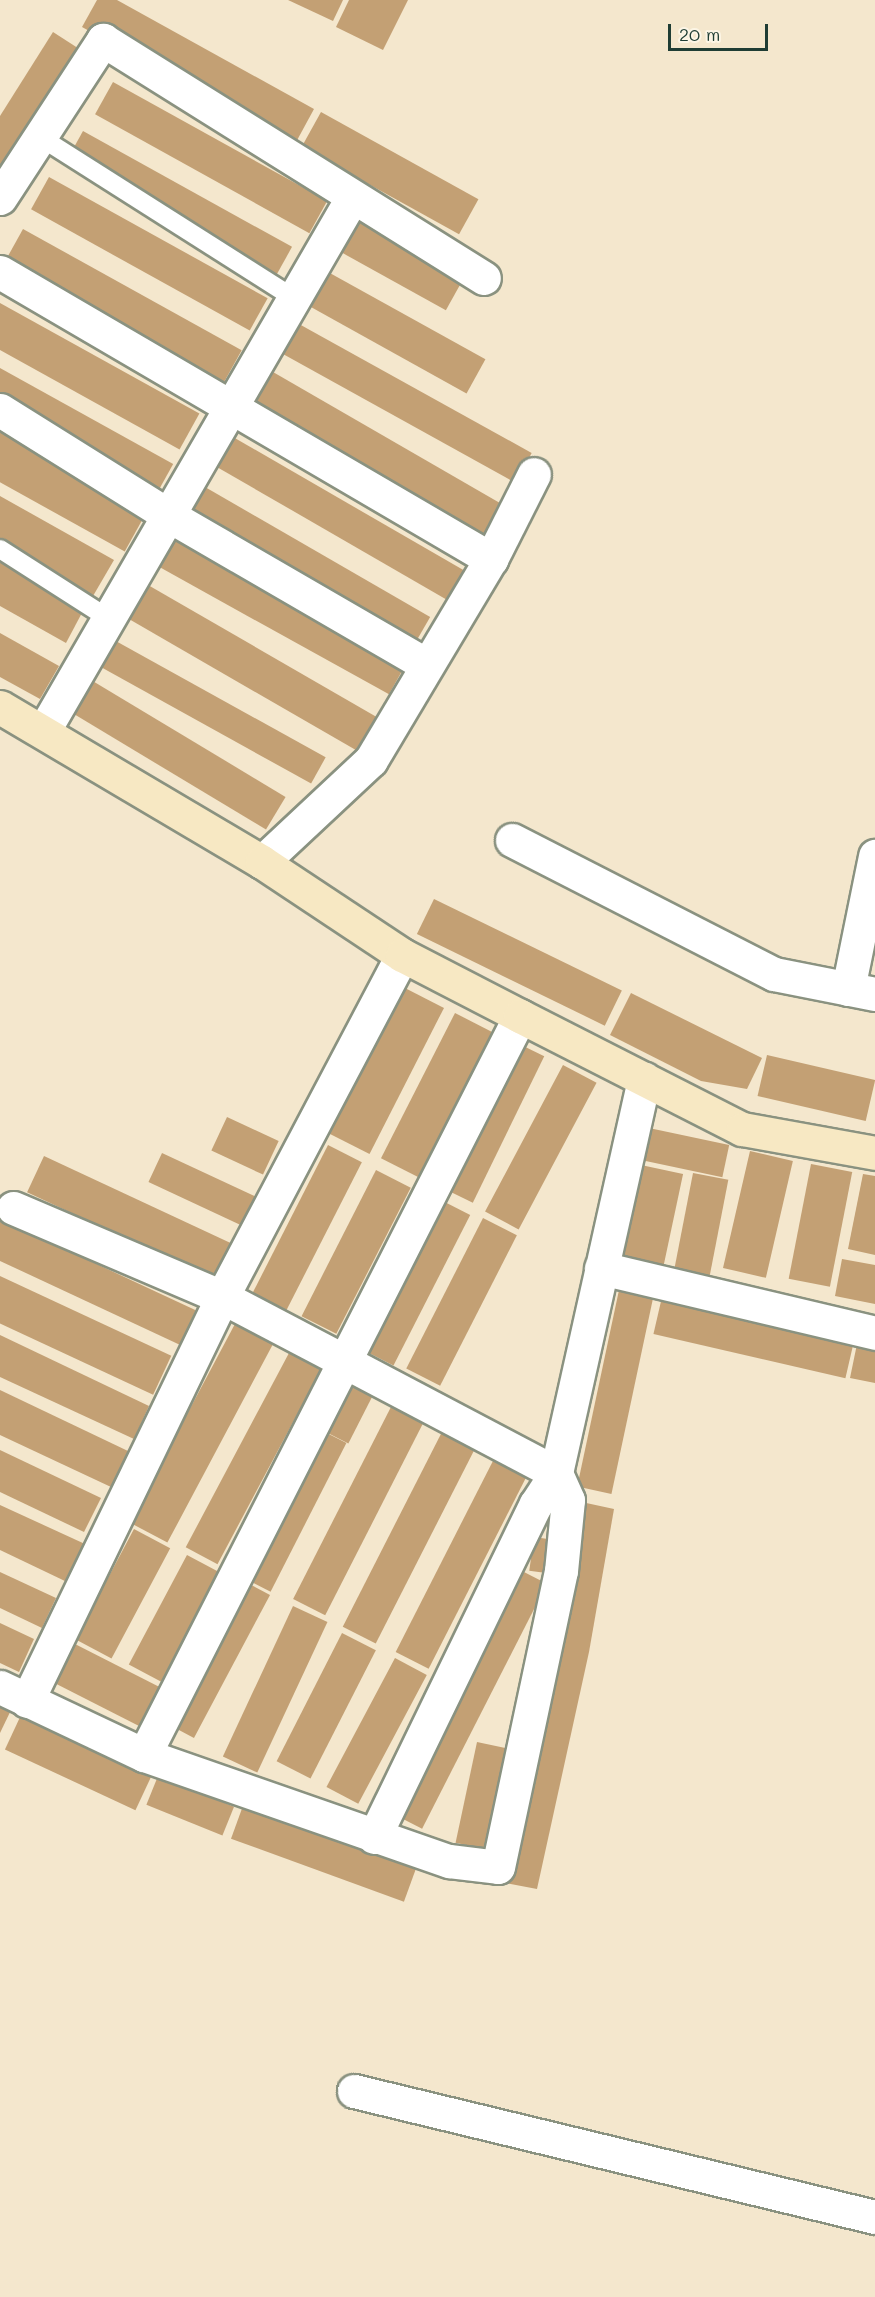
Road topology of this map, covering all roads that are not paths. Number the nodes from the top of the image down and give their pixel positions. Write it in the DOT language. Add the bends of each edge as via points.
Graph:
graph roads {
  1 [pos="40,136"];
  2 [pos="0,198"];
  3 [pos="352,198"];
  4 [pos="0,272"];
  5 [pos="484,278"];
  6 [pos="294,298"];
  7 [pos="231,408"];
  8 [pos="0,410"];
  9 [pos="534,474"];
  10 [pos="168,515"];
  11 [pos="0,549"];
  12 [pos="491,559"];
  13 [pos="108,618"];
  14 [pos="425,664"];
  15 [pos="0,706"];
  16 [pos="44,730"];
  17 [pos="512,840"];
  18 [pos="875,856"];
  19 [pos="273,869"];
  20 [pos="402,955"];
  21 [pos="862,991"];
  22 [pos="520,1016"];
  23 [pos="644,1079"];
  24 [pos="875,1153"];
  25 [pos="13,1208"];
  26 [pos="601,1268"];
  27 [pos="222,1297"];
  28 [pos="875,1334"];
  29 [pos="344,1361"];
  30 [pos="556,1473"];
  31 [pos="14,1694"];
  32 [pos="144,1755"];
  33 [pos="374,1837"];
  34 [pos="354,2091"];
  35 [pos="875,2217"];
  1 -- 2 [label="street"];
  1 -- 3 [label="street" via="103,40"];
  1 -- 6 [label="lane"];
  3 -- 5 [label="street"];
  3 -- 6 [label="street"];
  4 -- 7 [label="street"];
  6 -- 7 [label="street"];
  7 -- 10 [label="street"];
  7 -- 12 [label="street"];
  8 -- 10 [label="street"];
  9 -- 12 [label="street"];
  10 -- 13 [label="street"];
  10 -- 14 [label="street"];
  11 -- 13 [label="lane"];
  12 -- 14 [label="street"];
  13 -- 16 [label="street"];
  14 -- 19 [label="street" via="371,760"];
  15 -- 16 [label="street"];
  16 -- 19 [label="street"];
  17 -- 21 [label="street" via="774,974"];
  18 -- 21 [label="street"];
  19 -- 20 [label="street"];
  20 -- 22 [label="street"];
  20 -- 27 [label="street"];
  22 -- 23 [label="street"];
  22 -- 29 [label="street"];
  23 -- 24 [label="street" via="742,1129"];
  23 -- 26 [label="street"];
  25 -- 27 [label="street"];
  26 -- 28 [label="street"];
  26 -- 30 [label="street"];
  27 -- 29 [label="street"];
  27 -- 31 [label="street"];
  29 -- 30 [label="street"];
  29 -- 32 [label="street"];
  30 -- 33 [label="street" via="536,1504"];
  30 -- 33 [label="street" via="568,1500 561,1571 498,1868 449,1861"];
  31 -- 32 [label="street"];
  32 -- 33 [label="street"];
  34 -- 35 [label="street"];
}
